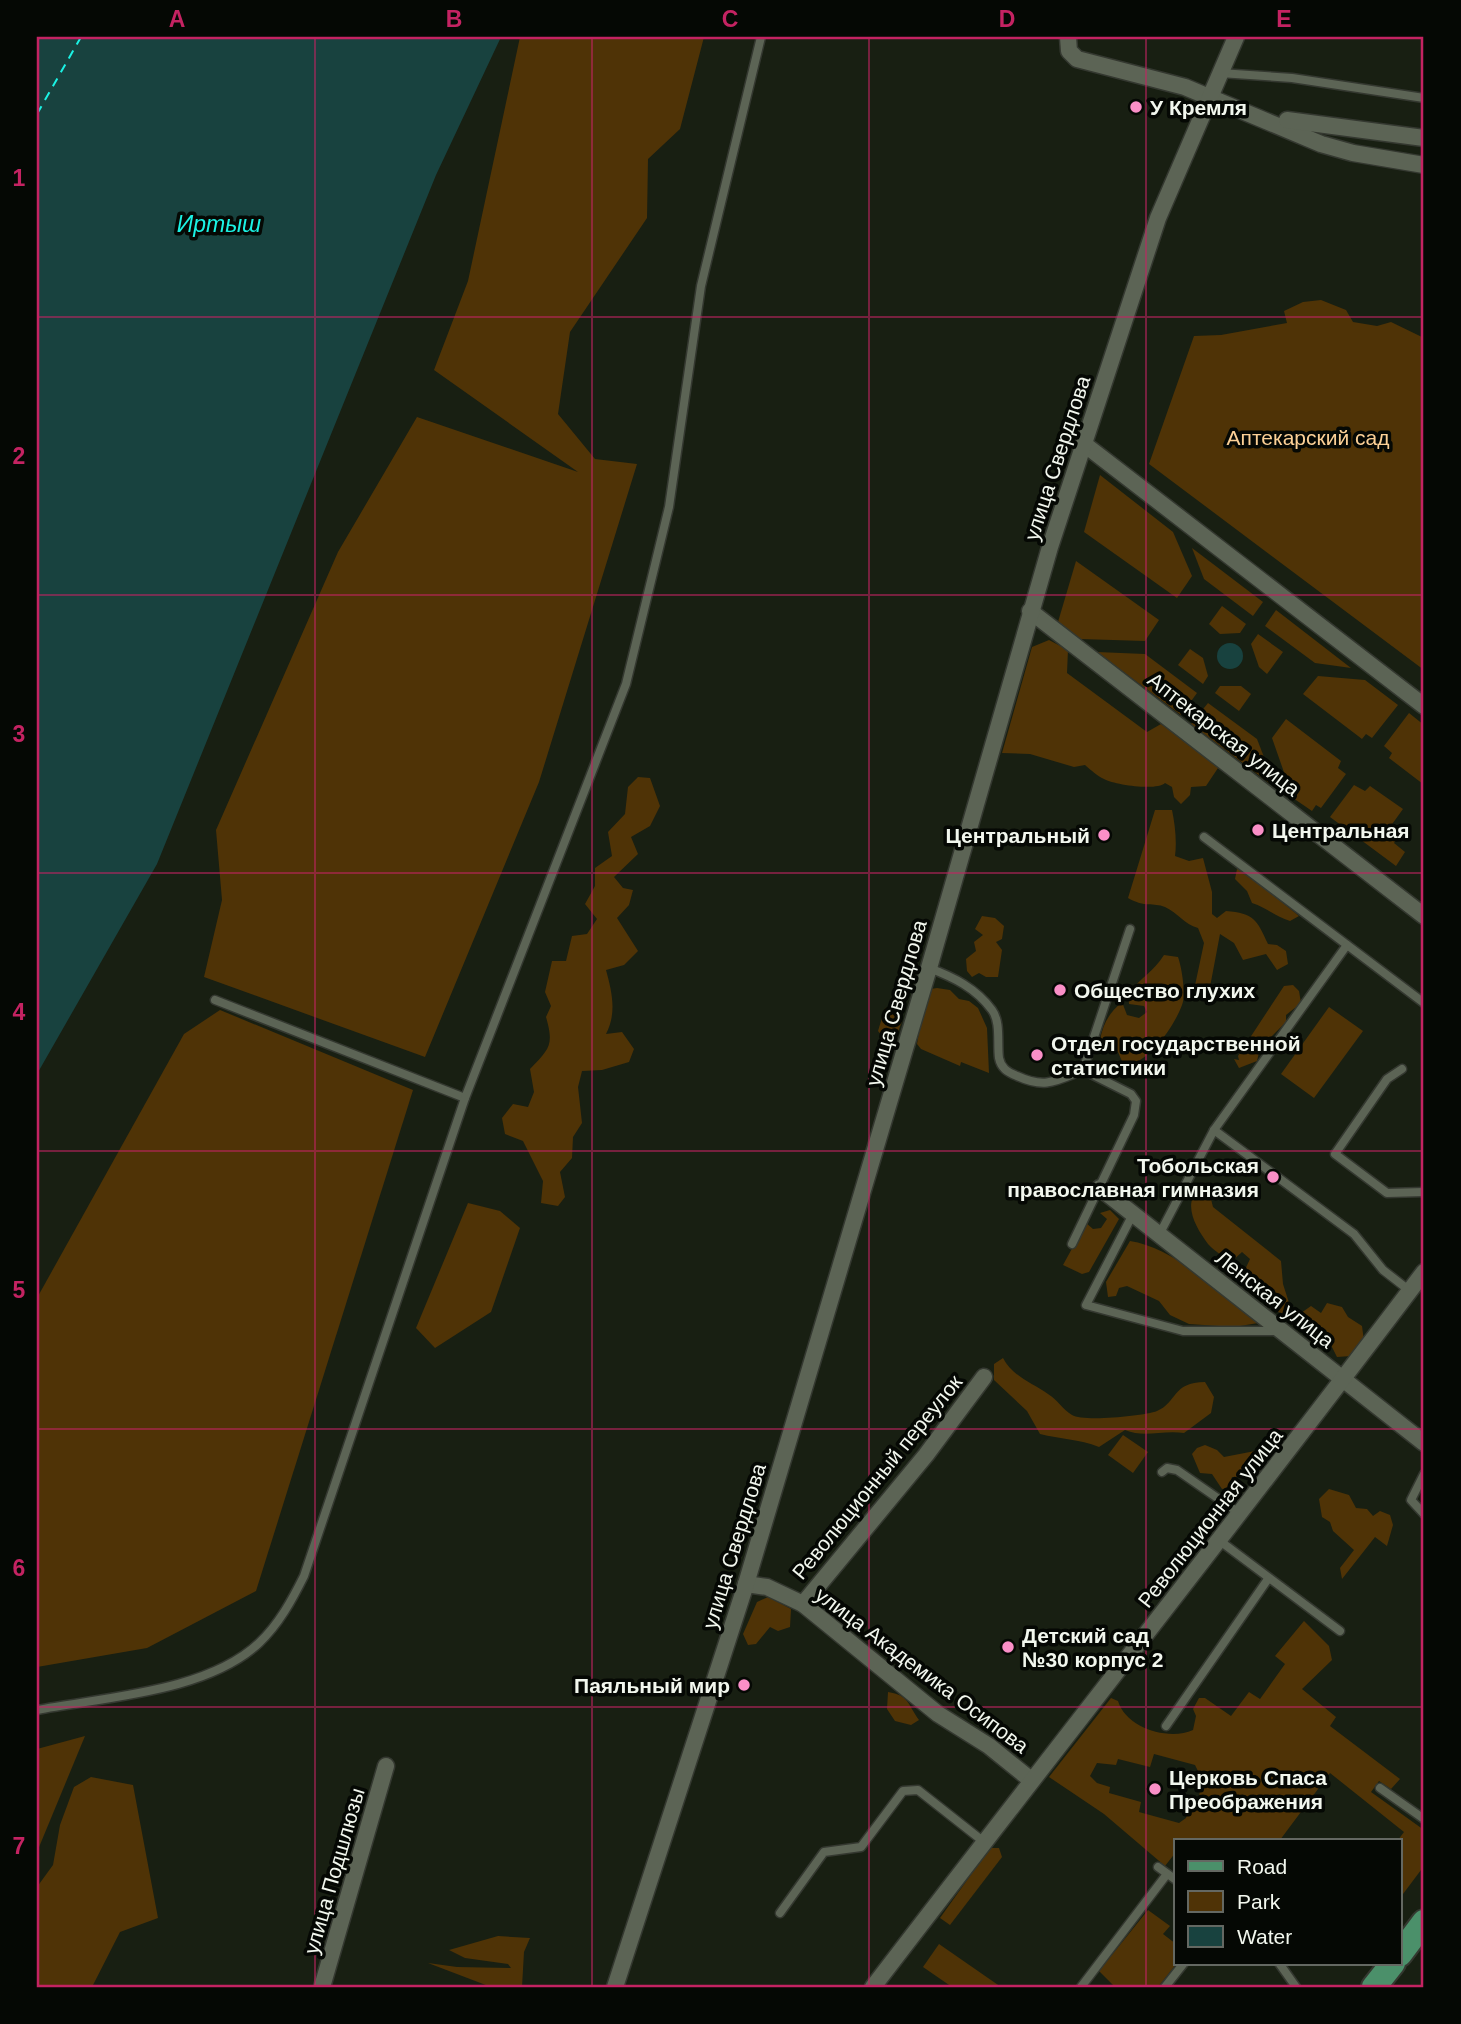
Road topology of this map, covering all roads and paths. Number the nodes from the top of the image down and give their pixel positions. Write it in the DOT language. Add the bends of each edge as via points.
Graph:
graph roads {
  1 [pos="761,37"];
  2 [pos="1069,37"];
  3 [pos="1236,37"];
  4 [pos="1220,73"];
  5 [pos="1209,97"];
  6 [pos="1424,98"];
  7 [pos="1287,120"];
  8 [pos="1424,138"];
  9 [pos="1424,165"];
  10 [pos="1084,444"];
  11 [pos="1030,611"];
  12 [pos="1424,706"];
  13 [pos="1204,837"];
  14 [pos="1424,916"];
  15 [pos="1130,929"];
  16 [pos="1348,944"];
  17 [pos="929,968"];
  18 [pos="215,1000"];
  19 [pos="1424,1003"];
  20 [pos="1402,1069"];
  21 [pos="1083,1070"];
  22 [pos="465,1098"];
  23 [pos="1214,1130"];
  24 [pos="1100,1188"];
  25 [pos="1424,1192"];
  26 [pos="1133,1214"];
  27 [pos="1159,1235"];
  28 [pos="1072,1244"];
  29 [pos="1424,1272"];
  30 [pos="1410,1291"];
  31 [pos="1283,1331"];
  32 [pos="984,1377"];
  33 [pos="1343,1379"];
  34 [pos="1424,1443"];
  35 [pos="1162,1472"];
  36 [pos="1424,1474"];
  37 [pos="1239,1513"];
  38 [pos="1424,1514"];
  39 [pos="1220,1541"];
  40 [pos="1268,1579"];
  41 [pos="747,1584"];
  42 [pos="803,1604"];
  43 [pos="1340,1632"];
  44 [pos="37,1710"];
  45 [pos="1166,1726"];
  46 [pos="386,1766"];
  47 [pos="1031,1780"];
  48 [pos="1380,1788"];
  49 [pos="1424,1819"];
  50 [pos="984,1842"];
  51 [pos="1158,1867"];
  52 [pos="1167,1874"];
  53 [pos="1174,1879"];
  54 [pos="780,1913"];
  55 [pos="1424,1922"];
  56 [pos="1402,1951"];
  57 [pos="1182,1965"];
  58 [pos="1280,1965"];
  59 [pos="1391,1965"];
  60 [pos="322,1987"];
  61 [pos="615,1987"];
  62 [pos="873,1987"];
  63 [pos="1081,1987"];
  64 [pos="1165,1987"];
  65 [pos="1296,1987"];
  66 [pos="1374,1987"];
  1 -- 22 [label="lane" via="701,286 669,507 626,684"];
  2 -- 5 [label="street" via="1069,51 1077,59"];
  3 -- 4 [label="street, улица Свердлова"];
  4 -- 5 [label="street, улица Свердлова"];
  4 -- 6 [label="lane" via="1292,78"];
  5 -- 9 [label="street" via="1321,144"];
  5 -- 10 [label="street, улица Свердлова" via="1157,218"];
  7 -- 8 [label="street"];
  10 -- 11 [label="street, улица Свердлова"];
  10 -- 12 [label="street"];
  11 -- 14 [label="street, Аптекарская улица"];
  11 -- 17 [label="street, улица Свердлова"];
  13 -- 16 [label="lane"];
  15 -- 21 [label="lane"];
  16 -- 19 [label="lane"];
  16 -- 23 [label="lane"];
  17 -- 21 [label="lane" via="967,986 992,1010 1000,1060 1009,1073 1045,1085"];
  17 -- 41 [label="street, улица Свердлова"];
  18 -- 22 [label="lane"];
  20 -- 25 [label="lane" via="1387,1079 1335,1154 1387,1193"];
  21 -- 24 [label="lane" via="1131,1094 1136,1101 1134,1115"];
  22 -- 44 [label="lane" via="318,1541 284,1612 258,1644 211,1673"];
  23 -- 27 [label="lane"];
  23 -- 30 [label="lane" via="1354,1234 1383,1270"];
  24 -- 26 [label="street, Ленская улица"];
  24 -- 28 [label="lane"];
  26 -- 27 [label="street, Ленская улица"];
  26 -- 31 [label="lane" via="1086,1305 1183,1331"];
  27 -- 31 [label="street, Ленская улица"];
  29 -- 30 [label="street, Революционная улица"];
  30 -- 33 [label="street, Революционная улица"];
  31 -- 33 [label="street, Ленская улица"];
  32 -- 42 [label="street, Революционный переулок"];
  33 -- 34 [label="street, Ленская улица"];
  33 -- 37 [label="street, Революционная улица"];
  35 -- 37 [label="lane" via="1177,1470"];
  36 -- 38 [label="lane" via="1411,1500"];
  37 -- 39 [label="street, Революционная улица"];
  39 -- 40 [label="lane"];
  39 -- 47 [label="street, Революционная улица"];
  40 -- 43 [label="lane"];
  40 -- 45 [label="lane"];
  41 -- 42 [label="street, улица Академика Осипова" via="767,1587"];
  41 -- 61 [label="street, улица Свердлова"];
  42 -- 47 [label="street, улица Академика Осипова" via="939,1713 991,1740"];
  46 -- 60 [label="street, улица Подшлюзы"];
  47 -- 50 [label="street, Революционная улица"];
  48 -- 49 [label="lane"];
  50 -- 54 [label="lane" via="918,1790 909,1788 860,1847 824,1852"];
  50 -- 62 [label="street, Революционная улица"];
  51 -- 52 [label="lane"];
  52 -- 53 [label="lane"];
  52 -- 63 [label="lane"];
  55 -- 56 [label="main road"];
  57 -- 64 [label="lane"];
  58 -- 65 [label="lane"];
  59 -- 66 [label="main road"];
}
